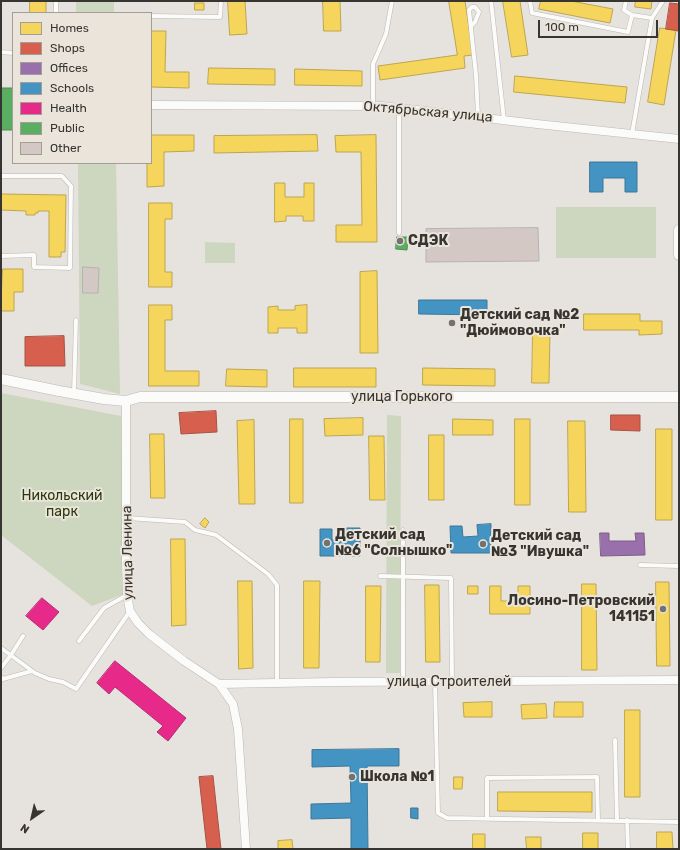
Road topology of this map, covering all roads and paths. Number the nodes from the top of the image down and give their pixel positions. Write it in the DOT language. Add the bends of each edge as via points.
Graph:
graph roads {
  1 [pos="56,1"];
  2 [pos="221,1"];
  3 [pos="392,1"];
  4 [pos="491,1"];
  5 [pos="530,1"];
  6 [pos="626,1"];
  7 [pos="663,1"];
  8 [pos="56,12"];
  9 [pos="632,15"];
  10 [pos="152,16"];
  11 [pos="652,18"];
  12 [pos="471,26"];
  13 [pos="1,52"];
  14 [pos="12,53"];
  15 [pos="152,105"];
  16 [pos="373,106"];
  17 [pos="399,107"];
  18 [pos="478,116"];
  19 [pos="504,120"];
  20 [pos="632,134"];
  21 [pos="679,139"];
  22 [pos="1,176"];
  23 [pos="679,230"];
  24 [pos="399,233"];
  25 [pos="679,240"];
  26 [pos="679,255"];
  27 [pos="1,256"];
  28 [pos="76,320"];
  29 [pos="1,379"];
  30 [pos="74,394"];
  31 [pos="679,397"];
  32 [pos="126,401"];
  33 [pos="127,518"];
  34 [pos="403,530"];
  35 [pos="640,565"];
  36 [pos="679,566"];
  37 [pos="380,576"];
  38 [pos="403,577"];
  39 [pos="127,595"];
  40 [pos="130,611"];
  41 [pos="23,636"];
  42 [pos="79,640"];
  43 [pos="1,648"];
  44 [pos="11,655"];
  45 [pos="1,668"];
  46 [pos="32,671"];
  47 [pos="1,677"];
  48 [pos="679,680"];
  49 [pos="403,682"];
  50 [pos="435,682"];
  51 [pos="452,682"];
  52 [pos="218,684"];
  53 [pos="278,684"];
  54 [pos="615,740"];
  55 [pos="487,818"];
  56 [pos="598,820"];
  57 [pos="617,820"];
  58 [pos="627,820"];
  59 [pos="679,822"];
  60 [pos="246,849"];
  61 [pos="628,849"];
  1 -- 8 [label="lane"];
  2 -- 10 [label="lane" via="220,17"];
  3 -- 16 [label="lane" via="386,34 373,64"];
  4 -- 19 [label="lane"];
  5 -- 9 [label="lane" via="532,12 628,32"];
  6 -- 9 [label="lane" via="624,10"];
  7 -- 11 [label="lane"];
  9 -- 11 [label="lane"];
  11 -- 20 [label="lane"];
  12 -- 18 [label="lane"];
  13 -- 14 [label="lane"];
  15 -- 16 [label="street, Октябрьская улица"];
  16 -- 17 [label="street, Октябрьская улица"];
  17 -- 18 [label="street, Октябрьская улица"];
  17 -- 24 [label="lane"];
  18 -- 19 [label="street, Октябрьская улица"];
  19 -- 20 [label="street, Октябрьская улица"];
  20 -- 21 [label="street, Октябрьская улица"];
  22 -- 27 [label="lane" via="62,176 70,186 70,268 34,267 34,255"];
  23 -- 25 [label="street"];
  25 -- 26 [label="street"];
  28 -- 30 [label="lane"];
  29 -- 30 [label="street, улица Горького"];
  30 -- 32 [label="street, улица Горького"];
  31 -- 32 [label="street, улица Горького" via="140,397"];
  32 -- 33 [label="street, улица Ленина"];
  33 -- 39 [label="street, улица Ленина"];
  33 -- 53 [label="lane" via="185,522 195,530 216,535 268,574 277,585"];
  34 -- 38 [label="lane"];
  35 -- 36 [label="lane"];
  37 -- 38 [label="lane"];
  38 -- 49 [label="lane"];
  38 -- 51 [label="lane" via="451,578"];
  39 -- 40 [label="street, улица Ленина"];
  39 -- 42 [label="lane" via="104,608"];
  40 -- 46 [label="lane" via="76,689"];
  40 -- 52 [label="street, улица Ленина" via="138,624 149,634"];
  41 -- 44 [label="lane"];
  43 -- 44 [label="lane"];
  44 -- 45 [label="lane"];
  44 -- 46 [label="lane"];
  46 -- 47 [label="lane" via="3,679"];
  48 -- 51 [label="street, улица Строителей"];
  49 -- 50 [label="street, улица Строителей"];
  49 -- 53 [label="street, улица Строителей"];
  50 -- 51 [label="street, улица Строителей"];
  50 -- 55 [label="lane" via="438,813 447,818"];
  52 -- 53 [label="street, улица Строителей"];
  52 -- 60 [label="street, улица Ленина" via="233,704 238,728"];
  54 -- 57 [label="lane"];
  55 -- 56 [label="lane"];
  55 -- 56 [label="lane" via="487,778 597,778"];
  56 -- 57 [label="lane"];
  57 -- 58 [label="lane"];
  58 -- 59 [label="lane"];
  58 -- 61 [label="lane"];
}
